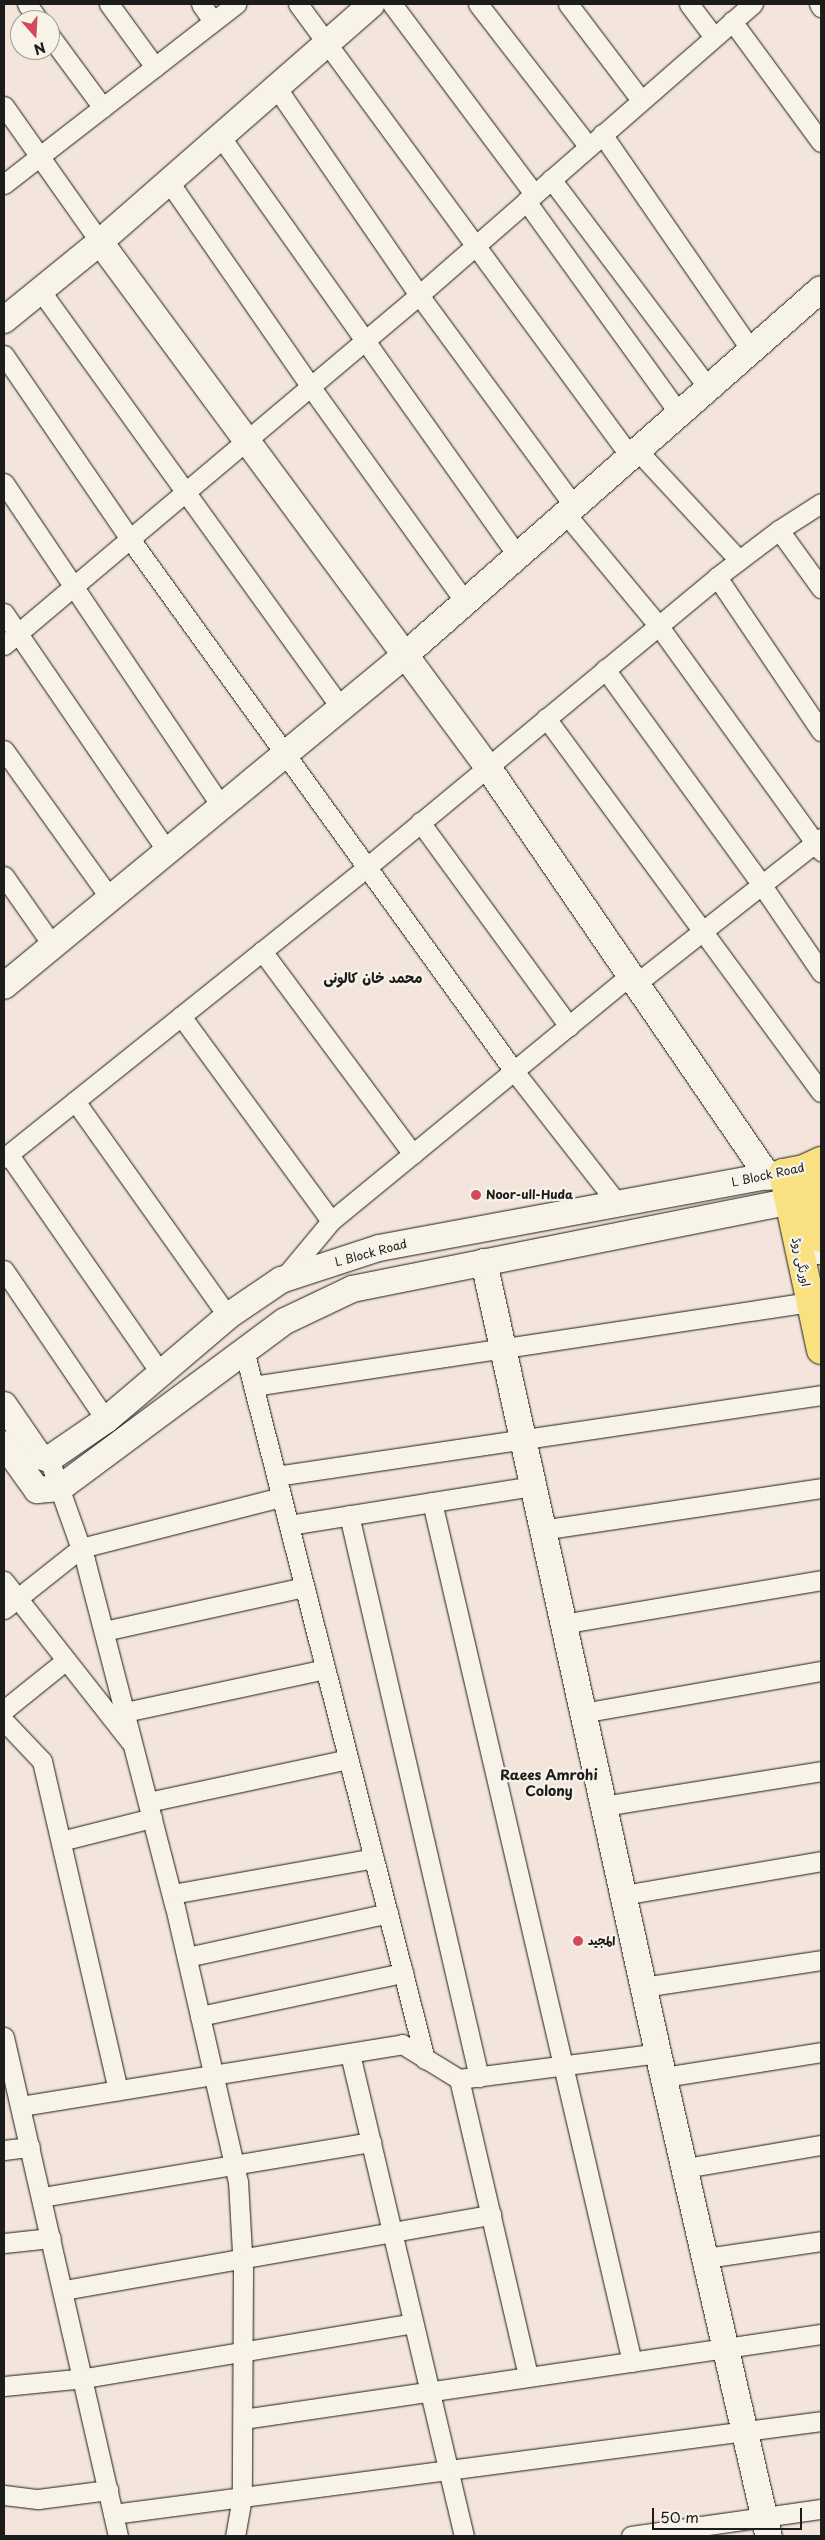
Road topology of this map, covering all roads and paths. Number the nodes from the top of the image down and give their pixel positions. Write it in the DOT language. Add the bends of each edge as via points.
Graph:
graph roads {
  1 [pos="109,4"];
  2 [pos="200,4"];
  3 [pos="236,4"];
  4 [pos="298,4"];
  5 [pos="372,4"];
  6 [pos="392,4"];
  7 [pos="478,4"];
  8 [pos="568,4"];
  9 [pos="689,4"];
  10 [pos="753,4"];
  11 [pos="732,21"];
  12 [pos="213,22"];
  13 [pos="714,37"];
  14 [pos="328,42"];
  15 [pos="60,50"];
  16 [pos="155,67"];
  17 [pos="276,87"];
  18 [pos="641,100"];
  19 [pos="4,106"];
  20 [pos="103,108"];
  21 [pos="220,136"];
  22 [pos="595,140"];
  23 [pos="821,142"];
  24 [pos="40,157"];
  25 [pos="551,179"];
  26 [pos="169,182"];
  27 [pos="4,184"];
  28 [pos="530,197"];
  29 [pos="100,242"];
  30 [pos="476,244"];
  31 [pos="821,289"];
  32 [pos="40,290"];
  33 [pos="419,295"];
  34 [pos="4,320"];
  35 [pos="366,339"];
  36 [pos="751,350"];
  37 [pos="4,355"];
  38 [pos="310,386"];
  39 [pos="708,387"];
  40 [pos="679,413"];
  41 [pos="245,440"];
  42 [pos="634,453"];
  43 [pos="4,483"];
  44 [pos="185,492"];
  45 [pos="821,504"];
  46 [pos="570,509"];
  47 [pos="779,530"];
  48 [pos="130,538"];
  49 [pos="518,556"];
  50 [pos="739,560"];
  51 [pos="717,577"];
  52 [pos="75,586"];
  53 [pos="821,588"];
  54 [pos="465,602"];
  55 [pos="4,613"];
  56 [pos="658,625"];
  57 [pos="11,639"];
  58 [pos="404,656"];
  59 [pos="605,669"];
  60 [pos="341,708"];
  61 [pos="546,718"];
  62 [pos="821,731"];
  63 [pos="4,750"];
  64 [pos="286,755"];
  65 [pos="487,766"];
  66 [pos="222,807"];
  67 [pos="420,822"];
  68 [pos="819,844"];
  69 [pos="167,851"];
  70 [pos="367,867"];
  71 [pos="4,876"];
  72 [pos="761,884"];
  73 [pos="110,898"];
  74 [pos="703,930"];
  75 [pos="53,946"];
  76 [pos="262,951"];
  77 [pos="821,972"];
  78 [pos="635,978"];
  79 [pos="4,986"];
  80 [pos="180,1016"];
  81 [pos="569,1026"];
  82 [pos="514,1071"];
  83 [pos="821,1092"];
  84 [pos="75,1101"];
  85 [pos="413,1154"];
  86 [pos="6,1156"];
  87 [pos="794,1170"];
  88 [pos="808,1197"];
  89 [pos="617,1203"];
  90 [pos="331,1221"];
  91 [pos="821,1238"];
  92 [pos="811,1254"];
  93 [pos="484,1262"];
  94 [pos="4,1270"];
  95 [pos="281,1280"];
  96 [pos="810,1302"];
  97 [pos="228,1316"];
  98 [pos="503,1349"];
  99 [pos="244,1350"];
  100 [pos="821,1350"];
  101 [pos="160,1372"];
  102 [pos="253,1386"];
  103 [pos="821,1395"];
  104 [pos="4,1405"];
  105 [pos="106,1420"];
  106 [pos="522,1439"];
  107 [pos="4,1444"];
  108 [pos="49,1459"];
  109 [pos="276,1476"];
  110 [pos="532,1486"];
  111 [pos="60,1488"];
  112 [pos="821,1488"];
  113 [pos="281,1497"];
  114 [pos="432,1502"];
  115 [pos="349,1515"];
  116 [pos="288,1525"];
  117 [pos="541,1530"];
  118 [pos="81,1548"];
  119 [pos="821,1580"];
  120 [pos="4,1581"];
  121 [pos="304,1587"];
  122 [pos="10,1604"];
  123 [pos="562,1624"];
  124 [pos="104,1631"];
  125 [pos="65,1660"];
  126 [pos="326,1669"];
  127 [pos="821,1671"];
  128 [pos="4,1710"];
  129 [pos="125,1712"];
  130 [pos="582,1714"];
  131 [pos="4,1721"];
  132 [pos="134,1746"];
  133 [pos="348,1759"];
  134 [pos="821,1771"];
  135 [pos="603,1806"];
  136 [pos="150,1810"];
  137 [pos="61,1841"];
  138 [pos="374,1858"];
  139 [pos="821,1862"];
  140 [pos="172,1894"];
  141 [pos="623,1895"];
  142 [pos="388,1913"];
  143 [pos="186,1957"];
  144 [pos="821,1960"];
  145 [pos="403,1973"];
  146 [pos="643,1987"];
  147 [pos="200,2016"];
  148 [pos="5,2048"];
  149 [pos="821,2052"];
  150 [pos="350,2054"];
  151 [pos="425,2059"];
  152 [pos="563,2065"];
  153 [pos="661,2065"];
  154 [pos="214,2074"];
  155 [pos="479,2077"];
  156 [pos="459,2079"];
  157 [pos="118,2090"];
  158 [pos="21,2106"];
  159 [pos="371,2142"];
  160 [pos="821,2145"];
  161 [pos="30,2147"];
  162 [pos="4,2150"];
  163 [pos="235,2165"];
  164 [pos="685,2168"];
  165 [pos="42,2197"];
  166 [pos="491,2215"];
  167 [pos="392,2233"];
  168 [pos="51,2238"];
  169 [pos="821,2241"];
  170 [pos="4,2243"];
  171 [pos="706,2258"];
  172 [pos="242,2259"];
  173 [pos="64,2290"];
  174 [pos="413,2323"];
  175 [pos="821,2334"];
  176 [pos="728,2350"];
  177 [pos="243,2353"];
  178 [pos="632,2362"];
  179 [pos="528,2376"];
  180 [pos="84,2378"];
  181 [pos="4,2386"];
  182 [pos="429,2390"];
  183 [pos="243,2419"];
  184 [pos="821,2421"];
  185 [pos="747,2430"];
  186 [pos="448,2470"];
  187 [pos="108,2490"];
  188 [pos="4,2495"];
  189 [pos="242,2497"];
  190 [pos="821,2509"];
  191 [pos="113,2514"];
  192 [pos="767,2526"];
  193 [pos="118,2536"];
  194 [pos="234,2536"];
  195 [pos="464,2536"];
  196 [pos="631,2536"];
  1 -- 16 [label="street"];
  2 -- 12 [label="street"];
  3 -- 12 [label="street"];
  4 -- 14 [label="street"];
  5 -- 14 [label="street"];
  6 -- 28 [label="street"];
  7 -- 22 [label="street"];
  8 -- 18 [label="street"];
  9 -- 13 [label="street"];
  10 -- 11 [label="street"];
  11 -- 13 [label="street"];
  11 -- 23 [label="street"];
  12 -- 16 [label="street"];
  13 -- 18 [label="street"];
  14 -- 17 [label="street"];
  14 -- 30 [label="street"];
  15 -- 20 [label="street"];
  16 -- 20 [label="street"];
  17 -- 21 [label="street"];
  17 -- 33 [label="street"];
  18 -- 22 [label="street"];
  19 -- 24 [label="street"];
  20 -- 24 [label="street"];
  21 -- 26 [label="street"];
  21 -- 35 [label="street"];
  22 -- 25 [label="street"];
  22 -- 36 [label="street"];
  24 -- 27 [label="street"];
  24 -- 29 [label="street"];
  25 -- 28 [label="street"];
  25 -- 39 [label="street"];
  26 -- 29 [label="street"];
  26 -- 38 [label="street"];
  28 -- 30 [label="street"];
  28 -- 40 [label="street"];
  29 -- 32 [label="street"];
  29 -- 41 [label="street"];
  30 -- 33 [label="street"];
  30 -- 42 [label="street"];
  31 -- 36 [label="street"];
  32 -- 34 [label="street"];
  32 -- 44 [label="street"];
  33 -- 35 [label="street"];
  33 -- 46 [label="street"];
  35 -- 38 [label="street"];
  35 -- 49 [label="street"];
  36 -- 39 [label="street"];
  37 -- 48 [label="street"];
  38 -- 41 [label="street"];
  38 -- 54 [label="street"];
  39 -- 40 [label="street"];
  40 -- 42 [label="street"];
  41 -- 44 [label="street"];
  41 -- 58 [label="street"];
  42 -- 46 [label="street"];
  42 -- 50 [label="street"];
  43 -- 52 [label="street"];
  44 -- 48 [label="street"];
  44 -- 60 [label="street"];
  45 -- 47 [label="street"];
  46 -- 49 [label="street"];
  46 -- 56 [label="street"];
  47 -- 50 [label="street"];
  47 -- 53 [label="street"];
  48 -- 52 [label="street"];
  48 -- 64 [label="street"];
  49 -- 54 [label="street"];
  50 -- 51 [label="street"];
  51 -- 56 [label="street"];
  51 -- 62 [label="street"];
  52 -- 57 [label="street"];
  52 -- 66 [label="street"];
  54 -- 58 [label="street"];
  55 -- 57 [label="street"];
  56 -- 59 [label="street"];
  56 -- 68 [label="street"];
  57 -- 69 [label="street"];
  58 -- 60 [label="street"];
  58 -- 65 [label="street"];
  59 -- 61 [label="street"];
  59 -- 72 [label="street"];
  60 -- 64 [label="street"];
  61 -- 65 [label="street"];
  61 -- 74 [label="street"];
  63 -- 73 [label="street"];
  64 -- 66 [label="street"];
  64 -- 70 [label="street"];
  65 -- 67 [label="street"];
  65 -- 78 [label="street"];
  66 -- 69 [label="street"];
  67 -- 70 [label="street"];
  67 -- 81 [label="street"];
  68 -- 72 [label="street"];
  69 -- 73 [label="street"];
  70 -- 76 [label="street"];
  70 -- 82 [label="street"];
  71 -- 75 [label="street"];
  72 -- 74 [label="street"];
  72 -- 77 [label="street"];
  73 -- 75 [label="street"];
  74 -- 78 [label="street"];
  74 -- 83 [label="street"];
  75 -- 79 [label="street"];
  76 -- 80 [label="street"];
  76 -- 85 [label="street"];
  78 -- 81 [label="street"];
  78 -- 87 [label="street"];
  80 -- 84 [label="street"];
  80 -- 90 [label="street"];
  81 -- 82 [label="street"];
  82 -- 85 [label="street"];
  82 -- 89 [label="street"];
  84 -- 86 [label="street"];
  84 -- 97 [label="street"];
  85 -- 90 [label="street"];
  86 -- 101 [label="street"];
  87 -- 88 [label="main road, اورنگی روڈ"];
  87 -- 89 [label="street, L Block Road"];
  88 -- 91 [label="main road, اورنگی روڈ"];
  88 -- 92 [label="main road, اورنگی روڈ"];
  88 -- 93 [label="street"];
  89 -- 95 [label="street, L Block Road" via="379,1248"];
  90 -- 95 [label="street"];
  92 -- 96 [label="main road, اورنگی روڈ"];
  93 -- 98 [label="street"];
  93 -- 99 [label="street" via="352,1289 284,1321"];
  94 -- 105 [label="street"];
  95 -- 97 [label="street, L Block Road"];
  96 -- 98 [label="street"];
  96 -- 100 [label="main road, اورنگی روڈ"];
  97 -- 101 [label="street, L Block Road"];
  98 -- 102 [label="street"];
  98 -- 106 [label="street"];
  99 -- 102 [label="street"];
  99 -- 111 [label="street"];
  101 -- 105 [label="street, L Block Road"];
  102 -- 109 [label="street"];
  103 -- 106 [label="street"];
  104 -- 108 [label="street" via="39,1456"];
  105 -- 108 [label="street, L Block Road"];
  106 -- 109 [label="street"];
  106 -- 110 [label="street"];
  107 -- 111 [label="street" via="37,1490"];
  108 -- 111 [label="street"];
  109 -- 113 [label="street"];
  110 -- 114 [label="street"];
  110 -- 117 [label="street"];
  111 -- 118 [label="street"];
  112 -- 117 [label="street"];
  113 -- 116 [label="street"];
  113 -- 118 [label="street"];
  114 -- 115 [label="street"];
  114 -- 152 [label="street"];
  115 -- 116 [label="street"];
  115 -- 155 [label="street"];
  116 -- 121 [label="street"];
  117 -- 123 [label="street"];
  118 -- 122 [label="street"];
  118 -- 124 [label="street"];
  119 -- 123 [label="street"];
  120 -- 122 [label="street"];
  121 -- 124 [label="street"];
  121 -- 126 [label="street"];
  122 -- 125 [label="street"];
  123 -- 130 [label="street"];
  124 -- 129 [label="street"];
  125 -- 128 [label="street"];
  125 -- 132 [label="street"];
  126 -- 129 [label="street"];
  126 -- 133 [label="street"];
  127 -- 130 [label="street"];
  129 -- 132 [label="street"];
  130 -- 135 [label="street"];
  131 -- 137 [label="street" via="42,1761"];
  132 -- 136 [label="street"];
  133 -- 136 [label="street"];
  133 -- 138 [label="street"];
  134 -- 135 [label="street"];
  135 -- 141 [label="street"];
  136 -- 137 [label="street"];
  136 -- 140 [label="street"];
  137 -- 157 [label="street"];
  138 -- 140 [label="street"];
  138 -- 142 [label="street"];
  139 -- 141 [label="street"];
  140 -- 143 [label="street"];
  141 -- 146 [label="street"];
  142 -- 143 [label="street"];
  142 -- 145 [label="street"];
  143 -- 147 [label="street"];
  144 -- 146 [label="street"];
  145 -- 147 [label="street"];
  145 -- 151 [label="street"];
  146 -- 153 [label="street"];
  147 -- 154 [label="street"];
  148 -- 158 [label="street"];
  149 -- 153 [label="street"];
  150 -- 151 [label="street" via="402,2044"];
  150 -- 154 [label="street"];
  150 -- 159 [label="street"];
  151 -- 156 [label="street"];
  152 -- 153 [label="street"];
  152 -- 155 [label="street"];
  152 -- 178 [label="street"];
  153 -- 164 [label="street"];
  154 -- 157 [label="street"];
  154 -- 163 [label="street"];
  155 -- 156 [label="street"];
  156 -- 166 [label="street"];
  157 -- 158 [label="street"];
  158 -- 161 [label="street"];
  159 -- 163 [label="street"];
  159 -- 167 [label="street"];
  160 -- 164 [label="street"];
  161 -- 162 [label="street"];
  161 -- 165 [label="street"];
  163 -- 165 [label="street"];
  163 -- 172 [label="street"];
  164 -- 171 [label="street"];
  165 -- 168 [label="street"];
  166 -- 167 [label="street"];
  166 -- 179 [label="street"];
  167 -- 172 [label="street"];
  167 -- 174 [label="street"];
  168 -- 170 [label="street"];
  168 -- 173 [label="street"];
  169 -- 171 [label="street"];
  171 -- 176 [label="street"];
  172 -- 173 [label="street"];
  172 -- 177 [label="street"];
  173 -- 180 [label="street"];
  174 -- 177 [label="street"];
  174 -- 182 [label="street"];
  175 -- 176 [label="street"];
  176 -- 178 [label="street"];
  176 -- 185 [label="street"];
  177 -- 180 [label="street"];
  177 -- 183 [label="street"];
  178 -- 179 [label="street"];
  179 -- 182 [label="street"];
  180 -- 181 [label="street"];
  180 -- 187 [label="street"];
  182 -- 183 [label="street"];
  182 -- 186 [label="street"];
  183 -- 189 [label="street"];
  184 -- 185 [label="street"];
  185 -- 186 [label="street"];
  185 -- 192 [label="street"];
  186 -- 189 [label="street"];
  186 -- 195 [label="street"];
  187 -- 188 [label="street" via="38,2499"];
  187 -- 191 [label="street"];
  189 -- 191 [label="street"];
  189 -- 194 [label="street"];
  190 -- 192 [label="street"];
  191 -- 193 [label="street"];
  192 -- 196 [label="street"];
}
